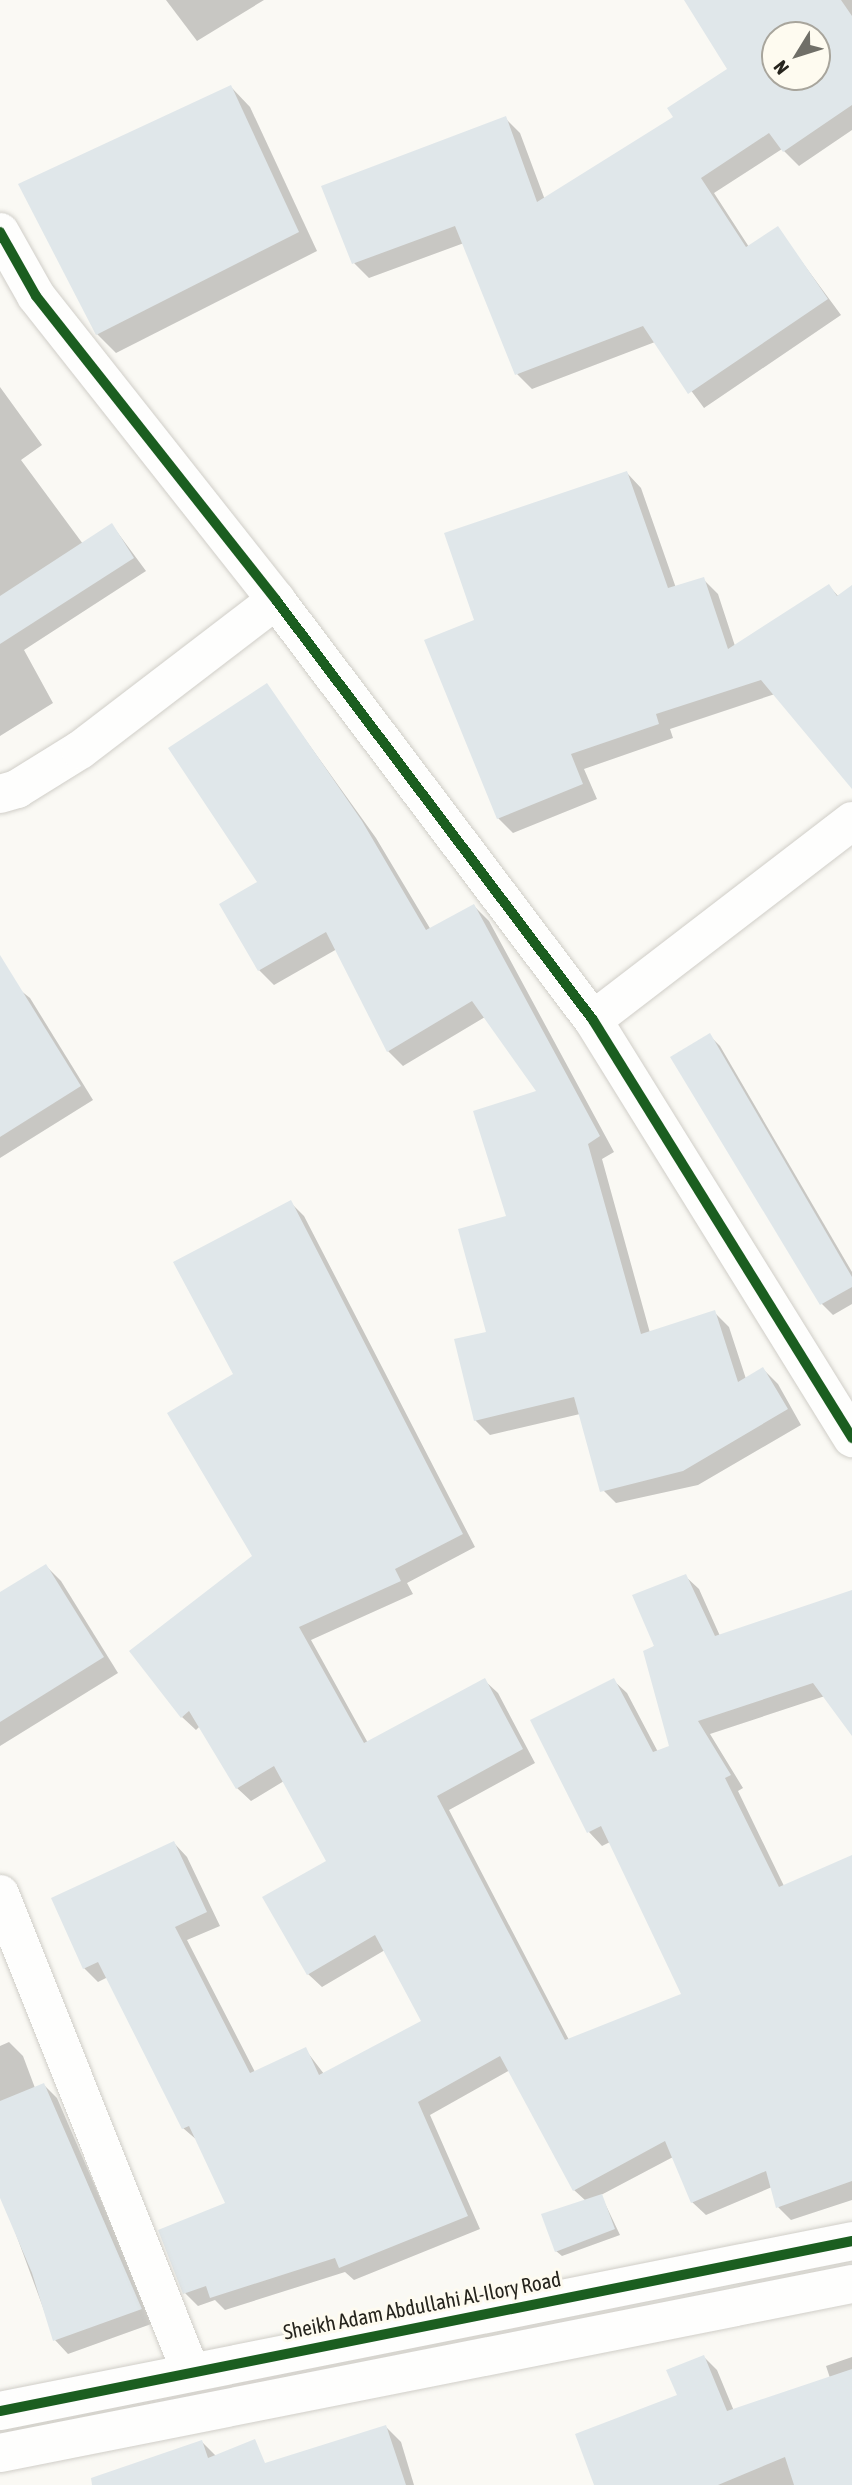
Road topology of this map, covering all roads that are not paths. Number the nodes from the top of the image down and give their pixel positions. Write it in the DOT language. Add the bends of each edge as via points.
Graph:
graph roads {
  1 [pos="0,232"];
  2 [pos="276,600"];
  3 [pos="0,794"];
  4 [pos="852,821"];
  5 [pos="593,1020"];
  6 [pos="852,1438"];
  7 [pos="0,1894"];
  8 [pos="852,2241"];
  9 [pos="852,2284"];
  10 [pos="190,2370"];
  11 [pos="0,2411"];
  12 [pos="0,2453"];
  1 -- 2 [label="street" via="36,296"];
  2 -- 3 [label="street" via="80,750 17,789"];
  2 -- 5 [label="street"];
  4 -- 5 [label="street"];
  5 -- 6 [label="street"];
  7 -- 10 [label="street"];
  8 -- 10 [label="street, Sheikh Adam Abdullahi Al-Ilory Road"];
  9 -- 12 [label="street"];
  10 -- 11 [label="street, Sheikh Adam Abdullahi Al-Ilory Road"];
}
